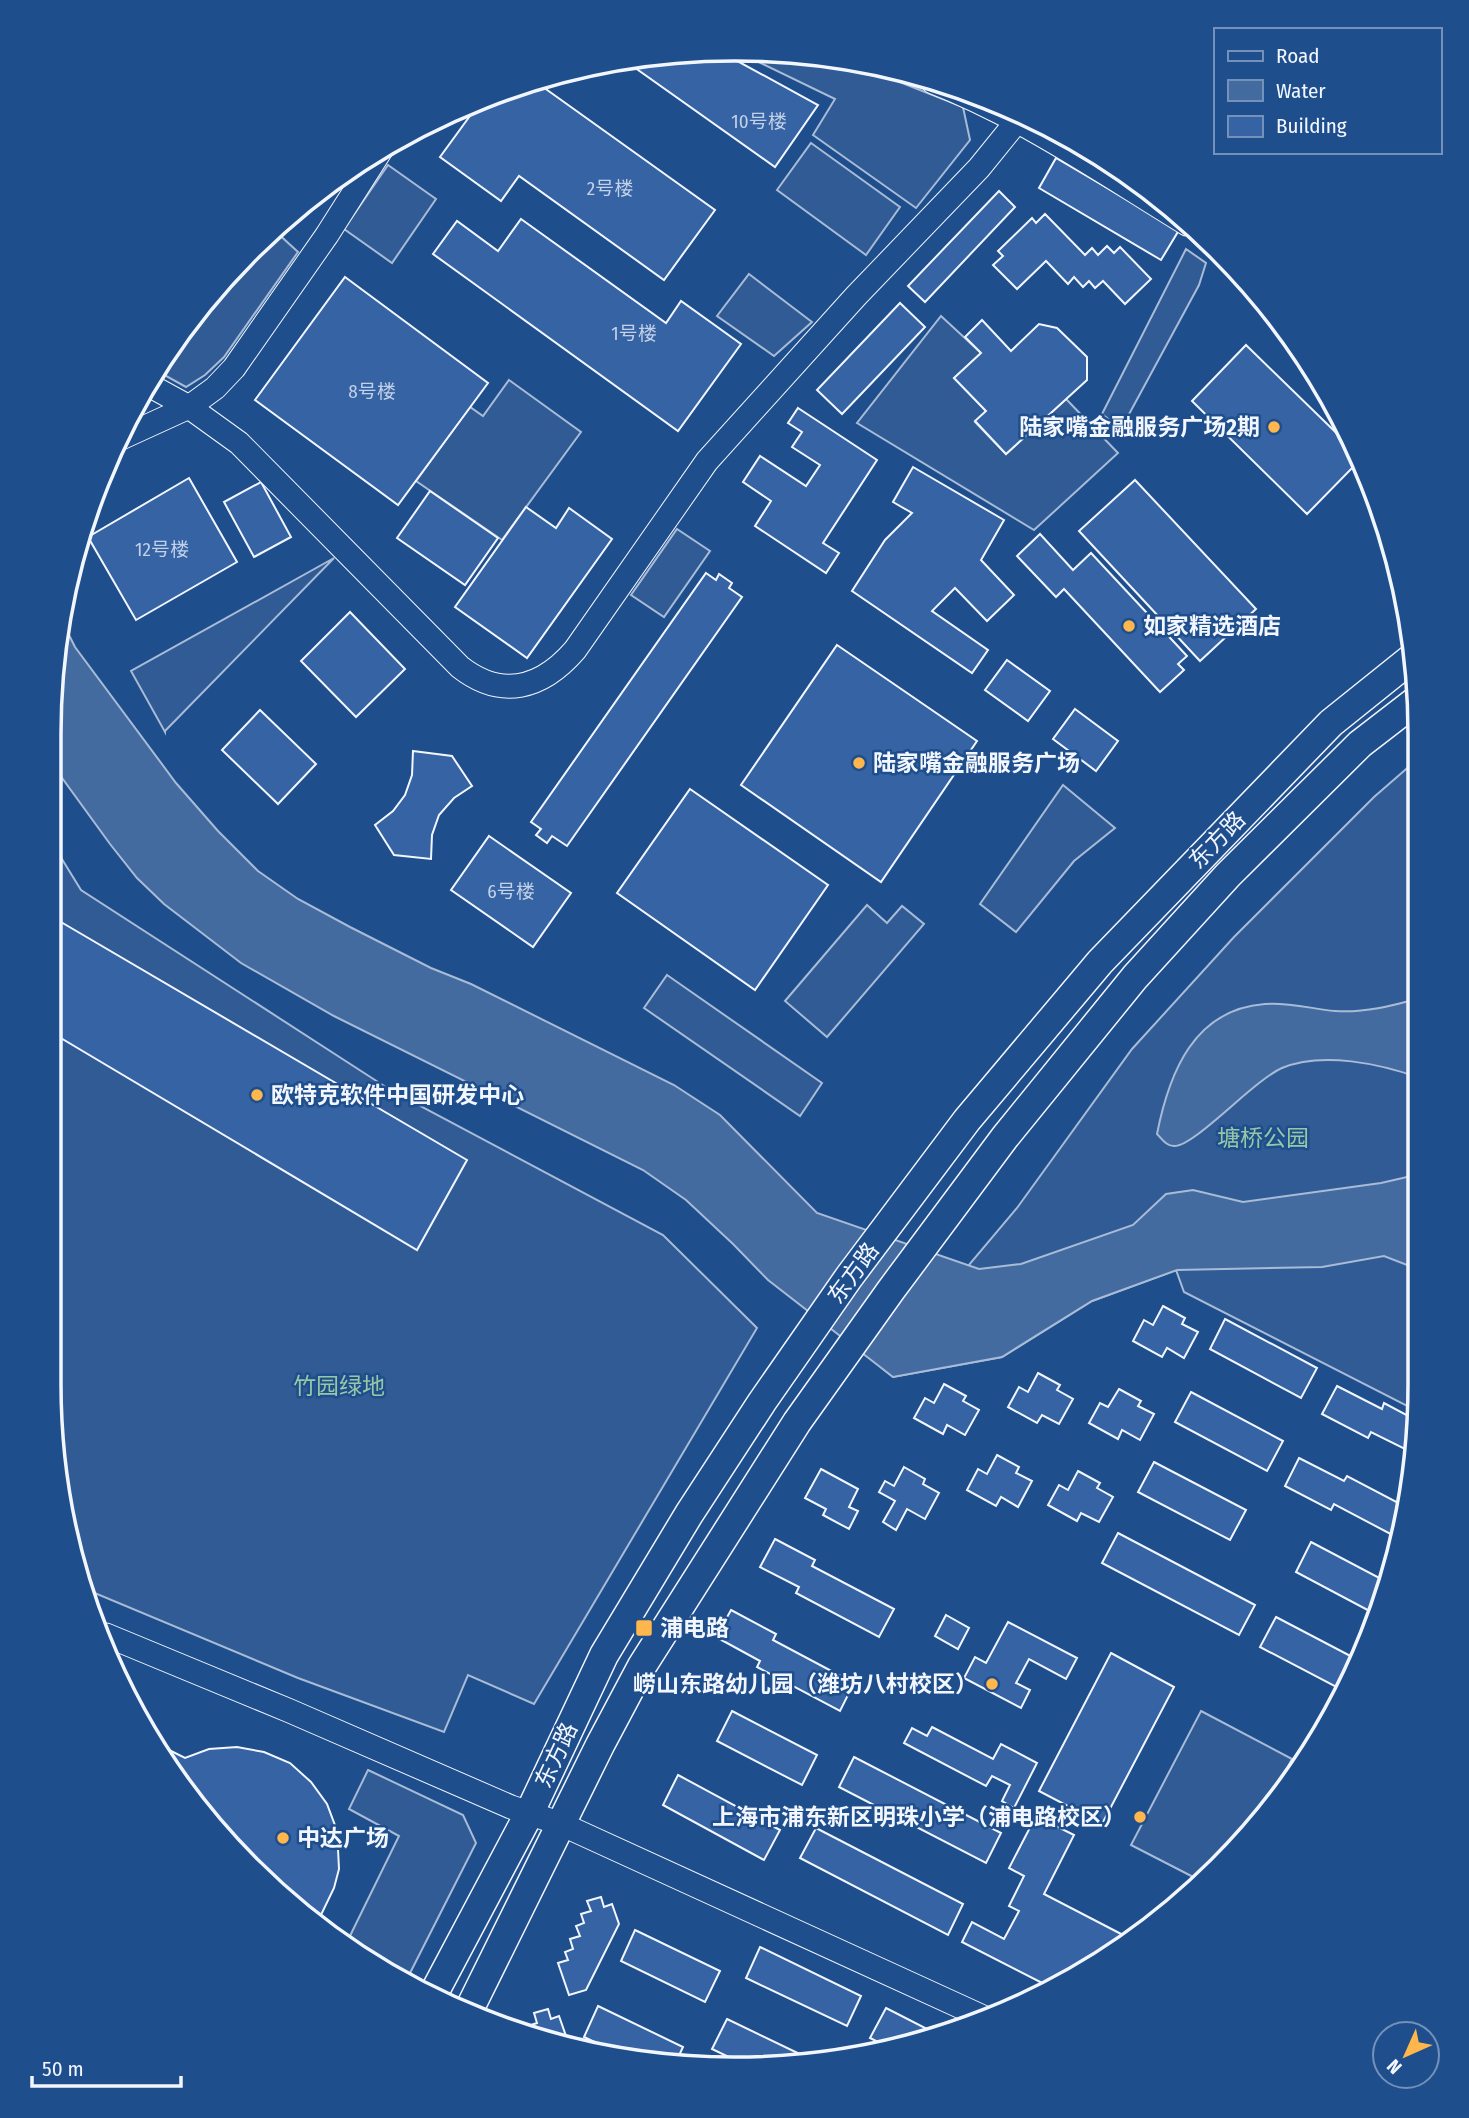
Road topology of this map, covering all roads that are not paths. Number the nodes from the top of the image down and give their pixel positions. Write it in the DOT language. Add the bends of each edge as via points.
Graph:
graph roads {
  1 [pos="1016,123"];
  2 [pos="368,170"];
  3 [pos="157,389"];
  4 [pos="189,407"];
  5 [pos="133,432"];
  6 [pos="1404,665"];
  7 [pos="1407,709"];
  8 [pos="110,1637"];
  9 [pos="530,1812"];
  10 [pos="561,1825"];
  11 [pos="437,1987"];
  12 [pos="472,2004"];
  13 [pos="974,2013"];
  1 -- 4 [label="street" via="748,413 691,482 575,650 559,668 538,681 518,687 474,678 240,443"];
  2 -- 4 [label="street" via="234,368"];
  3 -- 4 [label="street"];
  4 -- 5 [label="street"];
  6 -- 9 [label="main road, 东方路" via="1331,723 1207,849 1100,962 968,1120 849,1277 689,1514 604,1655"];
  7 -- 10 [label="main road, 东方路" via="1360,744 1228,875 1135,977 1005,1137 797,1422 642,1666"];
  8 -- 9 [label="street"];
  9 -- 10 [label="street"];
  9 -- 11 [label="main road, 东方路"];
  10 -- 12 [label="main road, 东方路"];
  10 -- 13 [label="street"];
}
